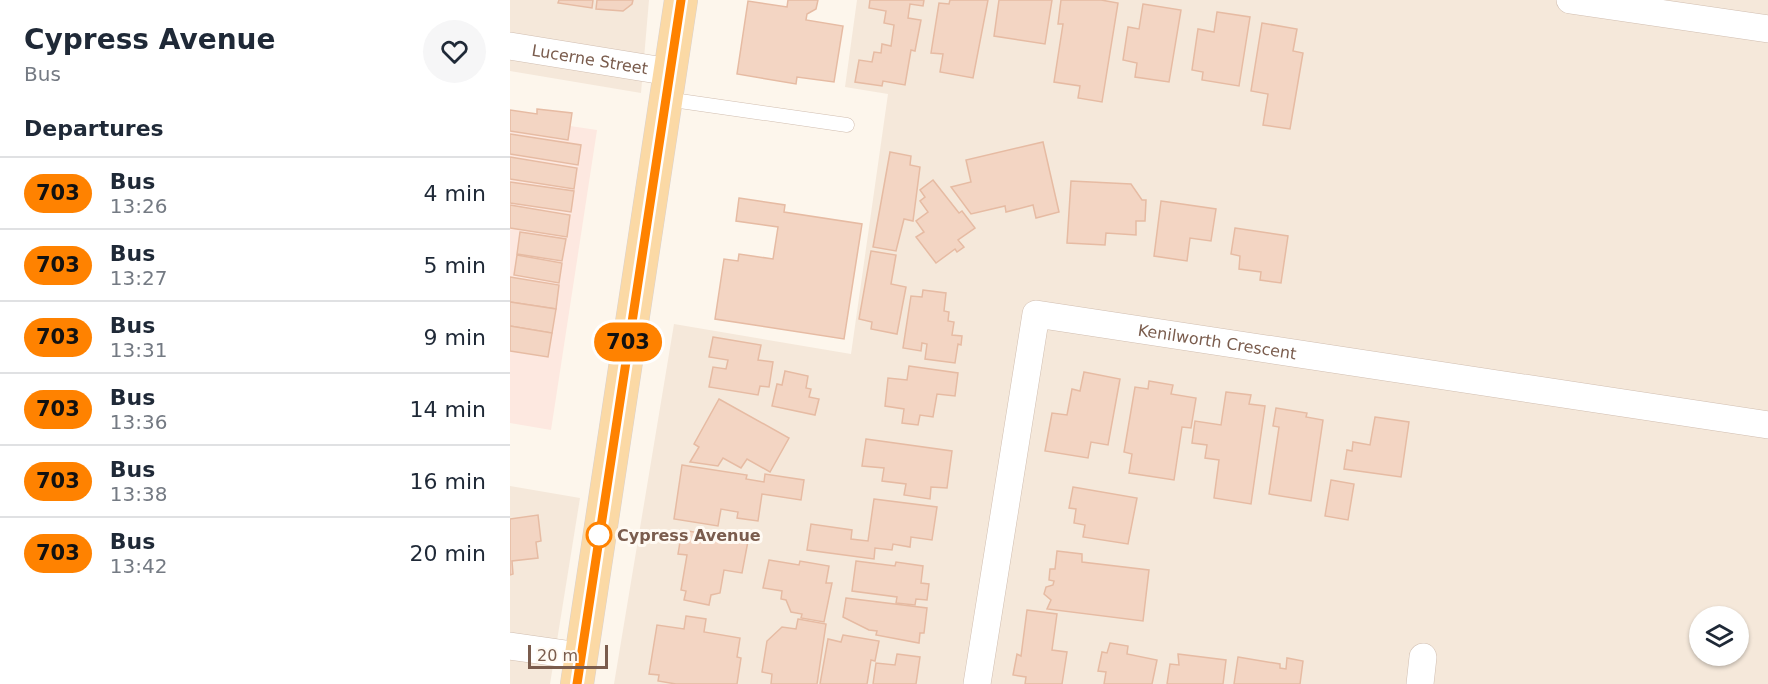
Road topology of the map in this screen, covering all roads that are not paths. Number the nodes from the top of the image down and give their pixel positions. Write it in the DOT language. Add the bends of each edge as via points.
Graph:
graph roads {
  1 [pos="681,0"];
  2 [pos="1570,0"];
  3 [pos="1768,29"];
  4 [pos="510,46"];
  5 [pos="668,86"];
  6 [pos="847,125"];
  7 [pos="1768,425"];
  8 [pos="510,646"];
  9 [pos="1424,657"];
  10 [pos="578,670"];
  11 [pos="977,684"];
  12 [pos="1419,684"];
  1 -- 5 [label="main road"];
  2 -- 3 [label="street"];
  4 -- 5 [label="street, Lucerne Street"];
  5 -- 6 [label="lane"];
  5 -- 10 [label="main road"];
  7 -- 11 [label="street, Kenilworth Crescent" via="1036,314"];
  8 -- 10 [label="street"];
  9 -- 12 [label="street"];
}
